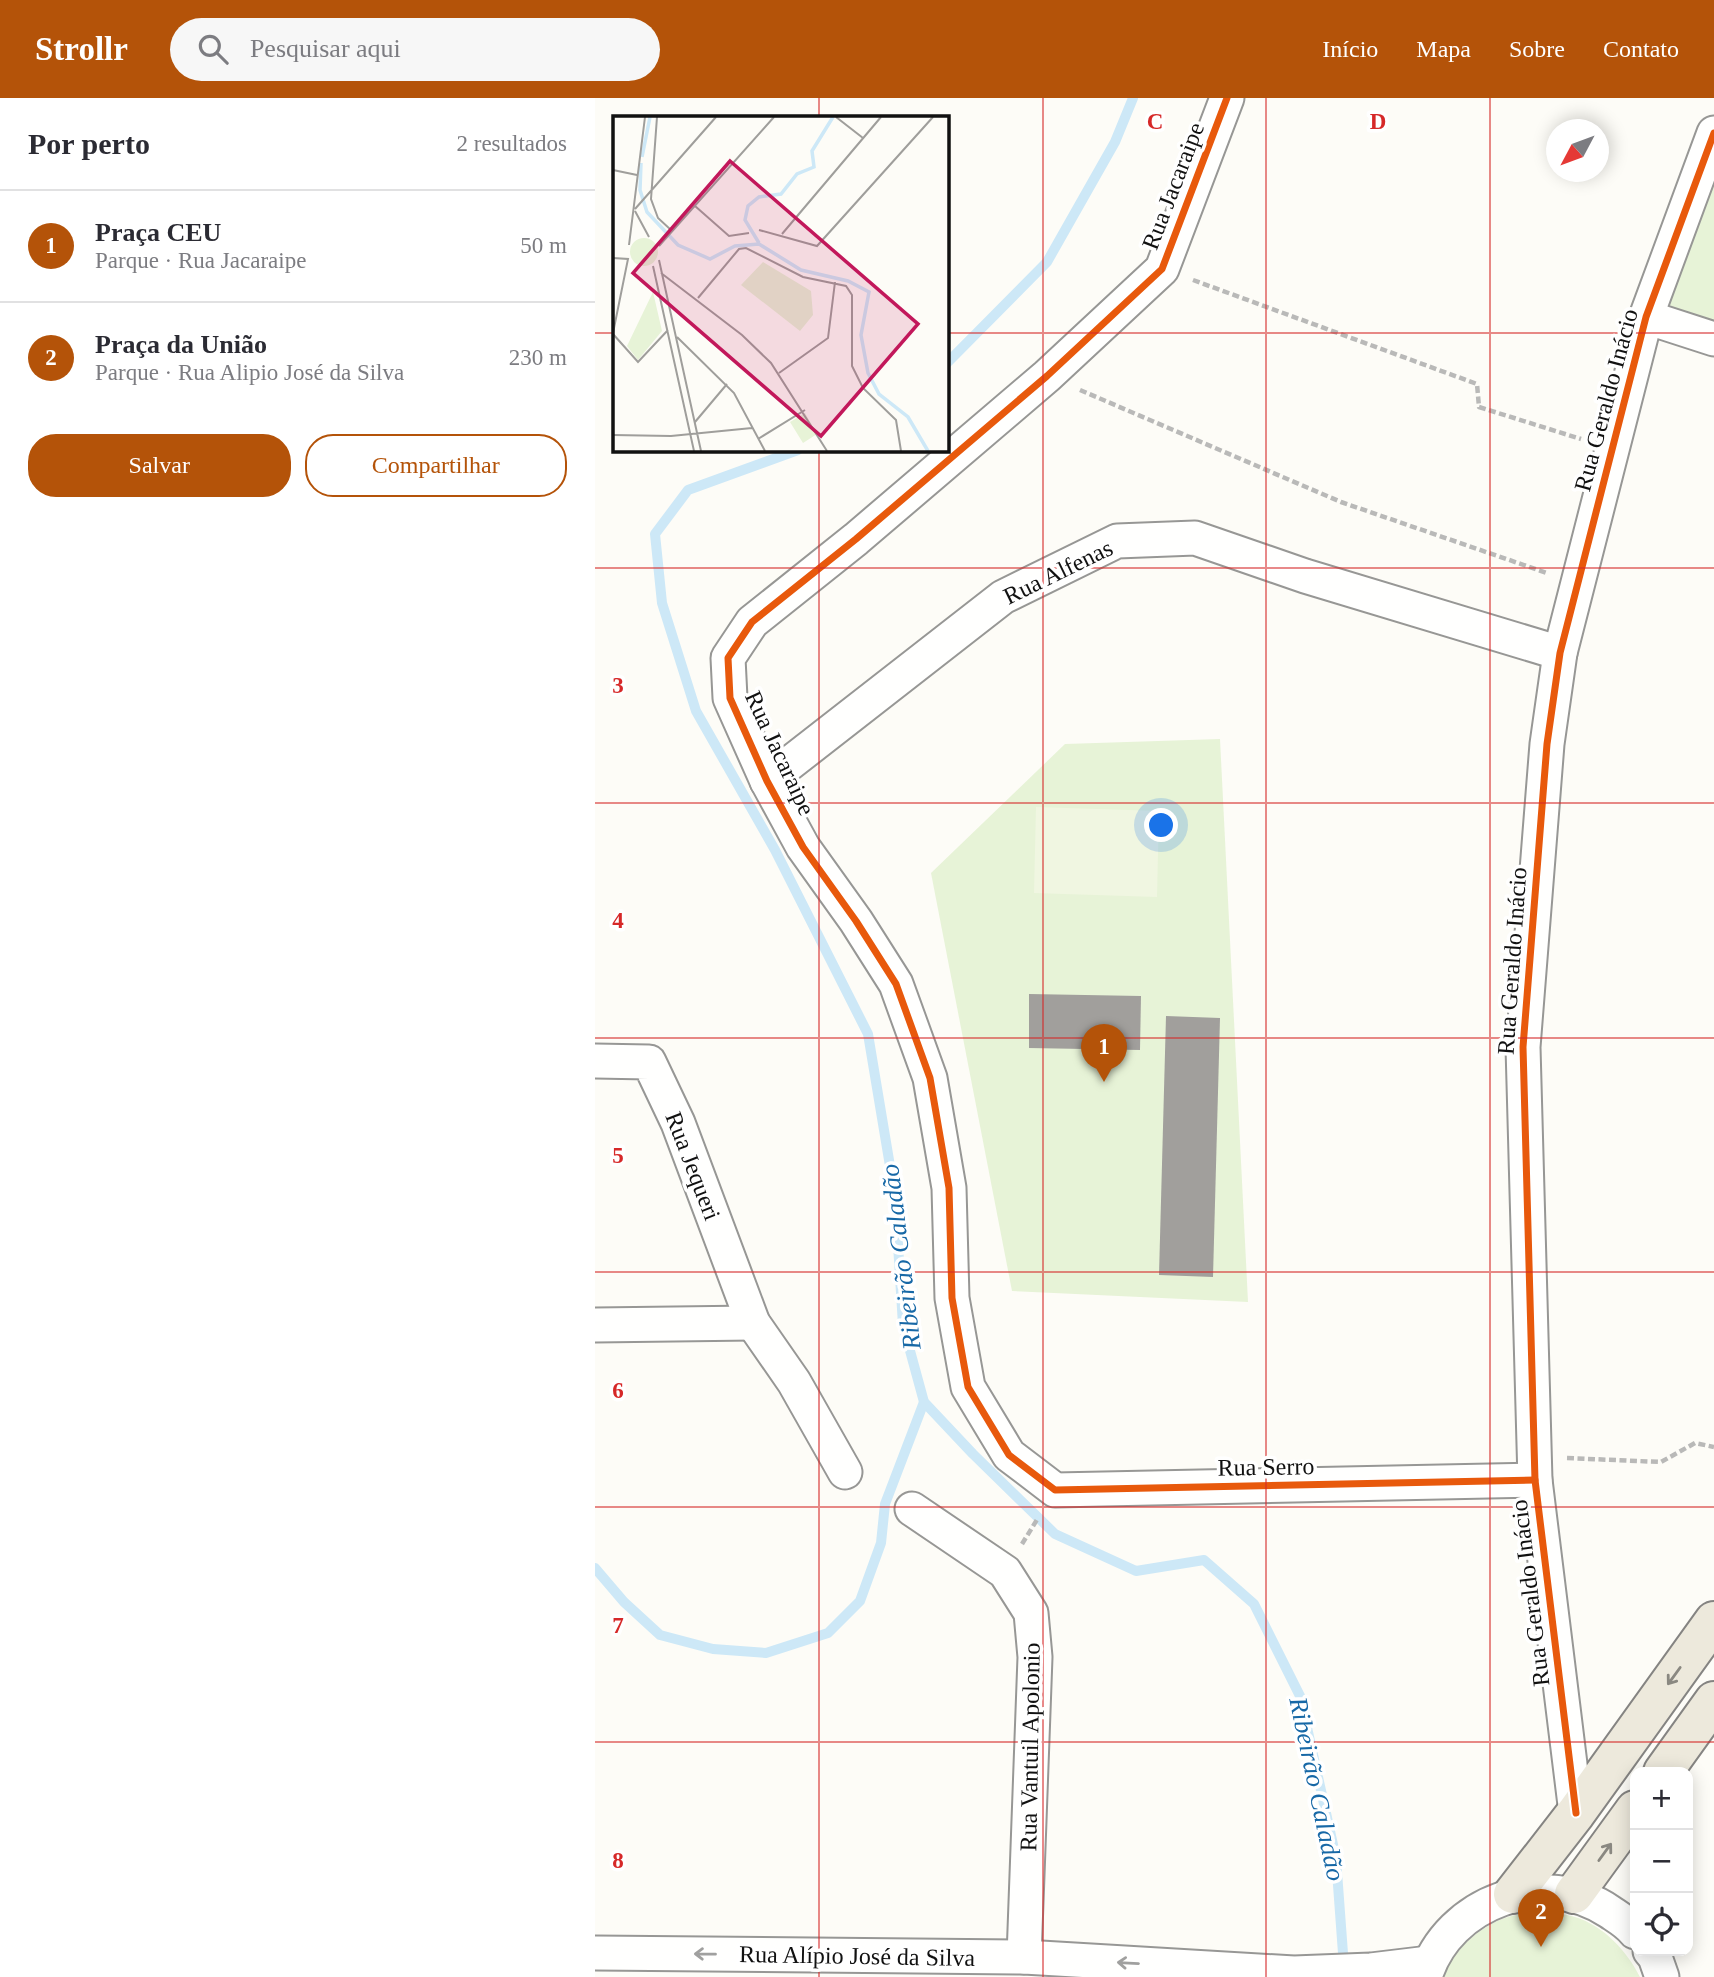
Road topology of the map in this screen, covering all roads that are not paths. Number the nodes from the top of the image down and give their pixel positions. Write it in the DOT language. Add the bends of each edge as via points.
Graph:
graph roads {
  1 [pos="1227,98"];
  2 [pos="1714,133"];
  3 [pos="1646,317"];
  4 [pos="1714,339"];
  5 [pos="1560,653"];
  6 [pos="767,781"];
  7 [pos="595,1061"];
  8 [pos="753,1323"];
  9 [pos="595,1325"];
  10 [pos="1535,1468"];
  11 [pos="845,1472"];
  12 [pos="1055,1490"];
  13 [pos="912,1509"];
  14 [pos="1714,1621"];
  15 [pos="1714,1701"];
  16 [pos="1667,1767"];
  17 [pos="1576,1813"];
  18 [pos="1630,1817"];
  19 [pos="1513,1894"];
  20 [pos="1574,1894"];
  21 [pos="1630,1925"];
  22 [pos="595,1953"];
  23 [pos="1654,1956"];
  24 [pos="1024,1957"];
  25 [pos="1427,1970"];
  26 [pos="1289,1974"];
  27 [pos="1661,1977"];
  1 -- 6 [label="street, Rua Jacaraipe" via="1162,269 1047,376 753,622 728,657 730,698"];
  2 -- 3 [label="street, Rua Geraldo Inácio"];
  3 -- 4 [label="street"];
  3 -- 5 [label="street, Rua Geraldo Inácio"];
  5 -- 6 [label="street, Rua Alfenas" via="1195,538 1117,541 1003,597"];
  5 -- 10 [label="street, Rua Geraldo Inácio" via="1547,744 1523,1047"];
  6 -- 12 [label="street, Rua Jacaraipe" via="803,847 896,984 930,1078 949,1188 952,1298 968,1387 1009,1455"];
  7 -- 8 [label="street, Rua Jequeri" via="649,1062 678,1123"];
  8 -- 9 [label="street"];
  8 -- 11 [label="street" via="794,1382"];
  10 -- 12 [label="street, Rua Serro"];
  10 -- 17 [label="street, Rua Geraldo Inácio"];
  13 -- 24 [label="street, Rua Vantuil Apolonio" via="1005,1572 1031,1613 1035,1657"];
  14 -- 17 [label="main road, one-way"];
  15 -- 16 [label="main road"];
  17 -- 19 [label="main road"];
  20 -- 18 [label="main road, one-way"];
  19 -- 20 [label="street"];
  19 -- 25 [label="street" via="1478,1908 1449,1932"];
  20 -- 21 [label="street" via="1597,1902"];
  24 -- 22 [label="street, Rua Alípio José da Silva, one-way"];
  23 -- 27 [label="street"];
  26 -- 24 [label="street, Rua Alípio José da Silva, one-way"];
  25 -- 26 [label="street, Rua Alípio José da Silva"];
}
